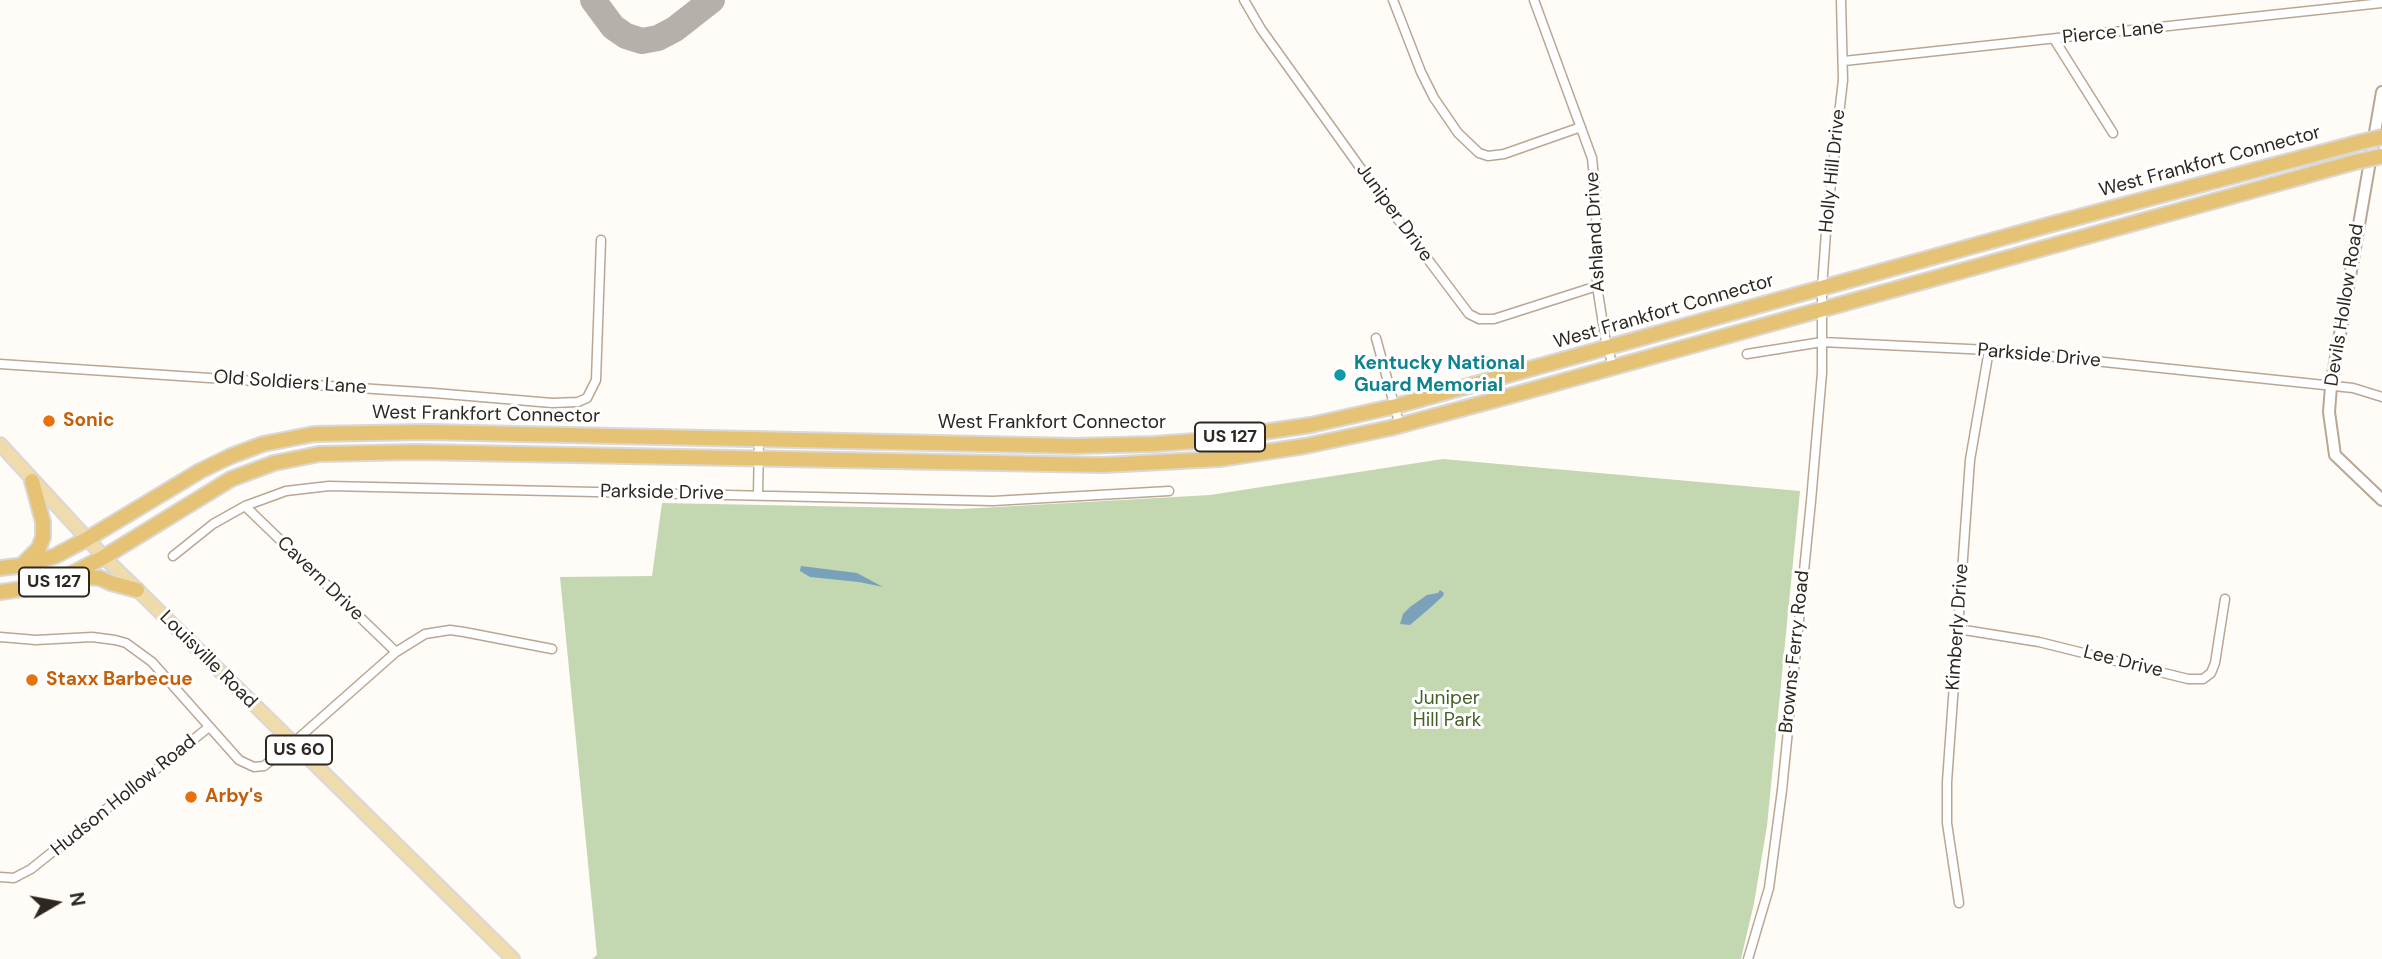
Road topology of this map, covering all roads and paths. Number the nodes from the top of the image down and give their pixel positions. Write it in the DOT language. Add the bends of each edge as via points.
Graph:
graph roads {
  1 [pos="1244,0"];
  2 [pos="1393,0"];
  3 [pos="1534,0"];
  4 [pos="1841,0"];
  5 [pos="2382,3"];
  6 [pos="2054,39"];
  7 [pos="1844,61"];
  8 [pos="2382,92"];
  9 [pos="1581,127"];
  10 [pos="2113,133"];
  11 [pos="2382,137"];
  12 [pos="2382,156"];
  13 [pos="601,240"];
  14 [pos="1597,286"];
  15 [pos="1822,288"];
  16 [pos="1822,309"];
  17 [pos="1376,338"];
  18 [pos="1822,342"];
  19 [pos="1608,348"];
  20 [pos="1989,350"];
  21 [pos="1747,354"];
  22 [pos="0,364"];
  23 [pos="1613,367"];
  24 [pos="2331,386"];
  25 [pos="2382,397"];
  26 [pos="1396,406"];
  27 [pos="1400,426"];
  28 [pos="758,439"];
  29 [pos="0,444"];
  30 [pos="758,459"];
  31 [pos="32,481"];
  32 [pos="1169,491"];
  33 [pos="758,495"];
  34 [pos="2382,500"];
  35 [pos="245,506"];
  36 [pos="87,539"];
  37 [pos="173,556"];
  38 [pos="104,557"];
  39 [pos="22,566"];
  40 [pos="0,568"];
  41 [pos="58,581"];
  42 [pos="137,590"];
  43 [pos="0,592"];
  44 [pos="2225,599"];
  45 [pos="1958,629"];
  46 [pos="0,637"];
  47 [pos="552,649"];
  48 [pos="396,652"];
  49 [pos="209,727"];
  50 [pos="293,743"];
  51 [pos="0,877"];
  52 [pos="1959,904"];
  53 [pos="513,959"];
  54 [pos="1748,959"];
  1 -- 14 [label="street, Juniper Drive" via="1469,314 1494,319"];
  2 -- 9 [label="street" via="1431,91 1458,133 1479,153 1504,154"];
  3 -- 9 [label="street, Ashland Drive"];
  4 -- 7 [label="street, Holly Hill Drive"];
  5 -- 6 [label="street, Pierce Lane"];
  6 -- 7 [label="street, Pierce Lane"];
  6 -- 10 [label="street"];
  7 -- 15 [label="street, Holly Hill Drive"];
  8 -- 24 [label="main road, Devils Hollow Road"];
  9 -- 14 [label="street, Ashland Drive" via="1595,174"];
  11 -- 15 [label="highway, West Frankfort Connector / US 127, bridge"];
  12 -- 16 [label="highway, West Frankfort Connector / US 127, bridge"];
  13 -- 22 [label="street, Old Soldiers Lane" via="596,380 587,398 578,402"];
  14 -- 19 [label="street, Ashland Drive"];
  15 -- 16 [label="street, Holly Hill Drive"];
  15 -- 19 [label="highway, West Frankfort Connector / US 127"];
  16 -- 18 [label="street, Holly Hill Drive"];
  16 -- 23 [label="highway, West Frankfort Connector / US 127"];
  17 -- 26 [label="street"];
  18 -- 20 [label="street, Parkside Drive"];
  18 -- 21 [label="street, Parkside Drive"];
  18 -- 54 [label="street, Browns Ferry Road" via="1811,501 1780,800 1769,888"];
  19 -- 23 [label="street, Ashland Drive"];
  19 -- 26 [label="highway, West Frankfort Connector / US 127"];
  20 -- 24 [label="street, Parkside Drive"];
  20 -- 45 [label="street, Kimberly Drive" via="1970,460"];
  23 -- 27 [label="highway, West Frankfort Connector / US 127"];
  24 -- 25 [label="street, Parkside Drive"];
  24 -- 34 [label="main road, Devils Hollow Road" via="2329,412 2335,455"];
  26 -- 27 [label="street"];
  26 -- 28 [label="highway, West Frankfort Connector / US 127" via="1274,431 1155,444"];
  27 -- 30 [label="highway, West Frankfort Connector / US 127" via="1286,450 1152,464"];
  28 -- 30 [label="street"];
  28 -- 36 [label="highway, West Frankfort Connector / US 127" via="378,432 306,435 263,444 215,463"];
  29 -- 31 [label="main road, Louisville Road / US 60"];
  30 -- 33 [label="street"];
  30 -- 38 [label="highway, West Frankfort Connector / US 127" via="367,451 296,457 232,479"];
  31 -- 36 [label="main road, Louisville Road / US 60"];
  31 -- 39 [label="highway" via="43,537"];
  32 -- 33 [label="street, Parkside Drive" via="993,501"];
  33 -- 35 [label="street, Parkside Drive" via="329,486 286,491"];
  35 -- 37 [label="street, Parkside Drive"];
  35 -- 48 [label="street, Cavern Drive"];
  36 -- 38 [label="main road, Louisville Road / US 60"];
  36 -- 39 [label="highway, US 127"];
  38 -- 41 [label="highway, US 127"];
  38 -- 42 [label="main road, Louisville Road / US 60"];
  39 -- 40 [label="highway, US 127"];
  41 -- 42 [label="highway" via="100,578"];
  41 -- 43 [label="highway, US 127"];
  42 -- 50 [label="main road, Louisville Road / US 60"];
  44 -- 45 [label="street, Lee Drive" via="2215,663 2203,679"];
  45 -- 52 [label="street, Kimberly Drive" via="1946,803"];
  46 -- 49 [label="street" via="104,638 125,643 152,662"];
  47 -- 48 [label="street" via="450,630 425,634"];
  48 -- 50 [label="street"];
  49 -- 50 [label="street" via="239,760 254,767 264,766"];
  49 -- 51 [label="street, Hudson Hollow Road" via="32,869 14,878"];
  50 -- 53 [label="main road, Louisville Road / US 60"];
}
